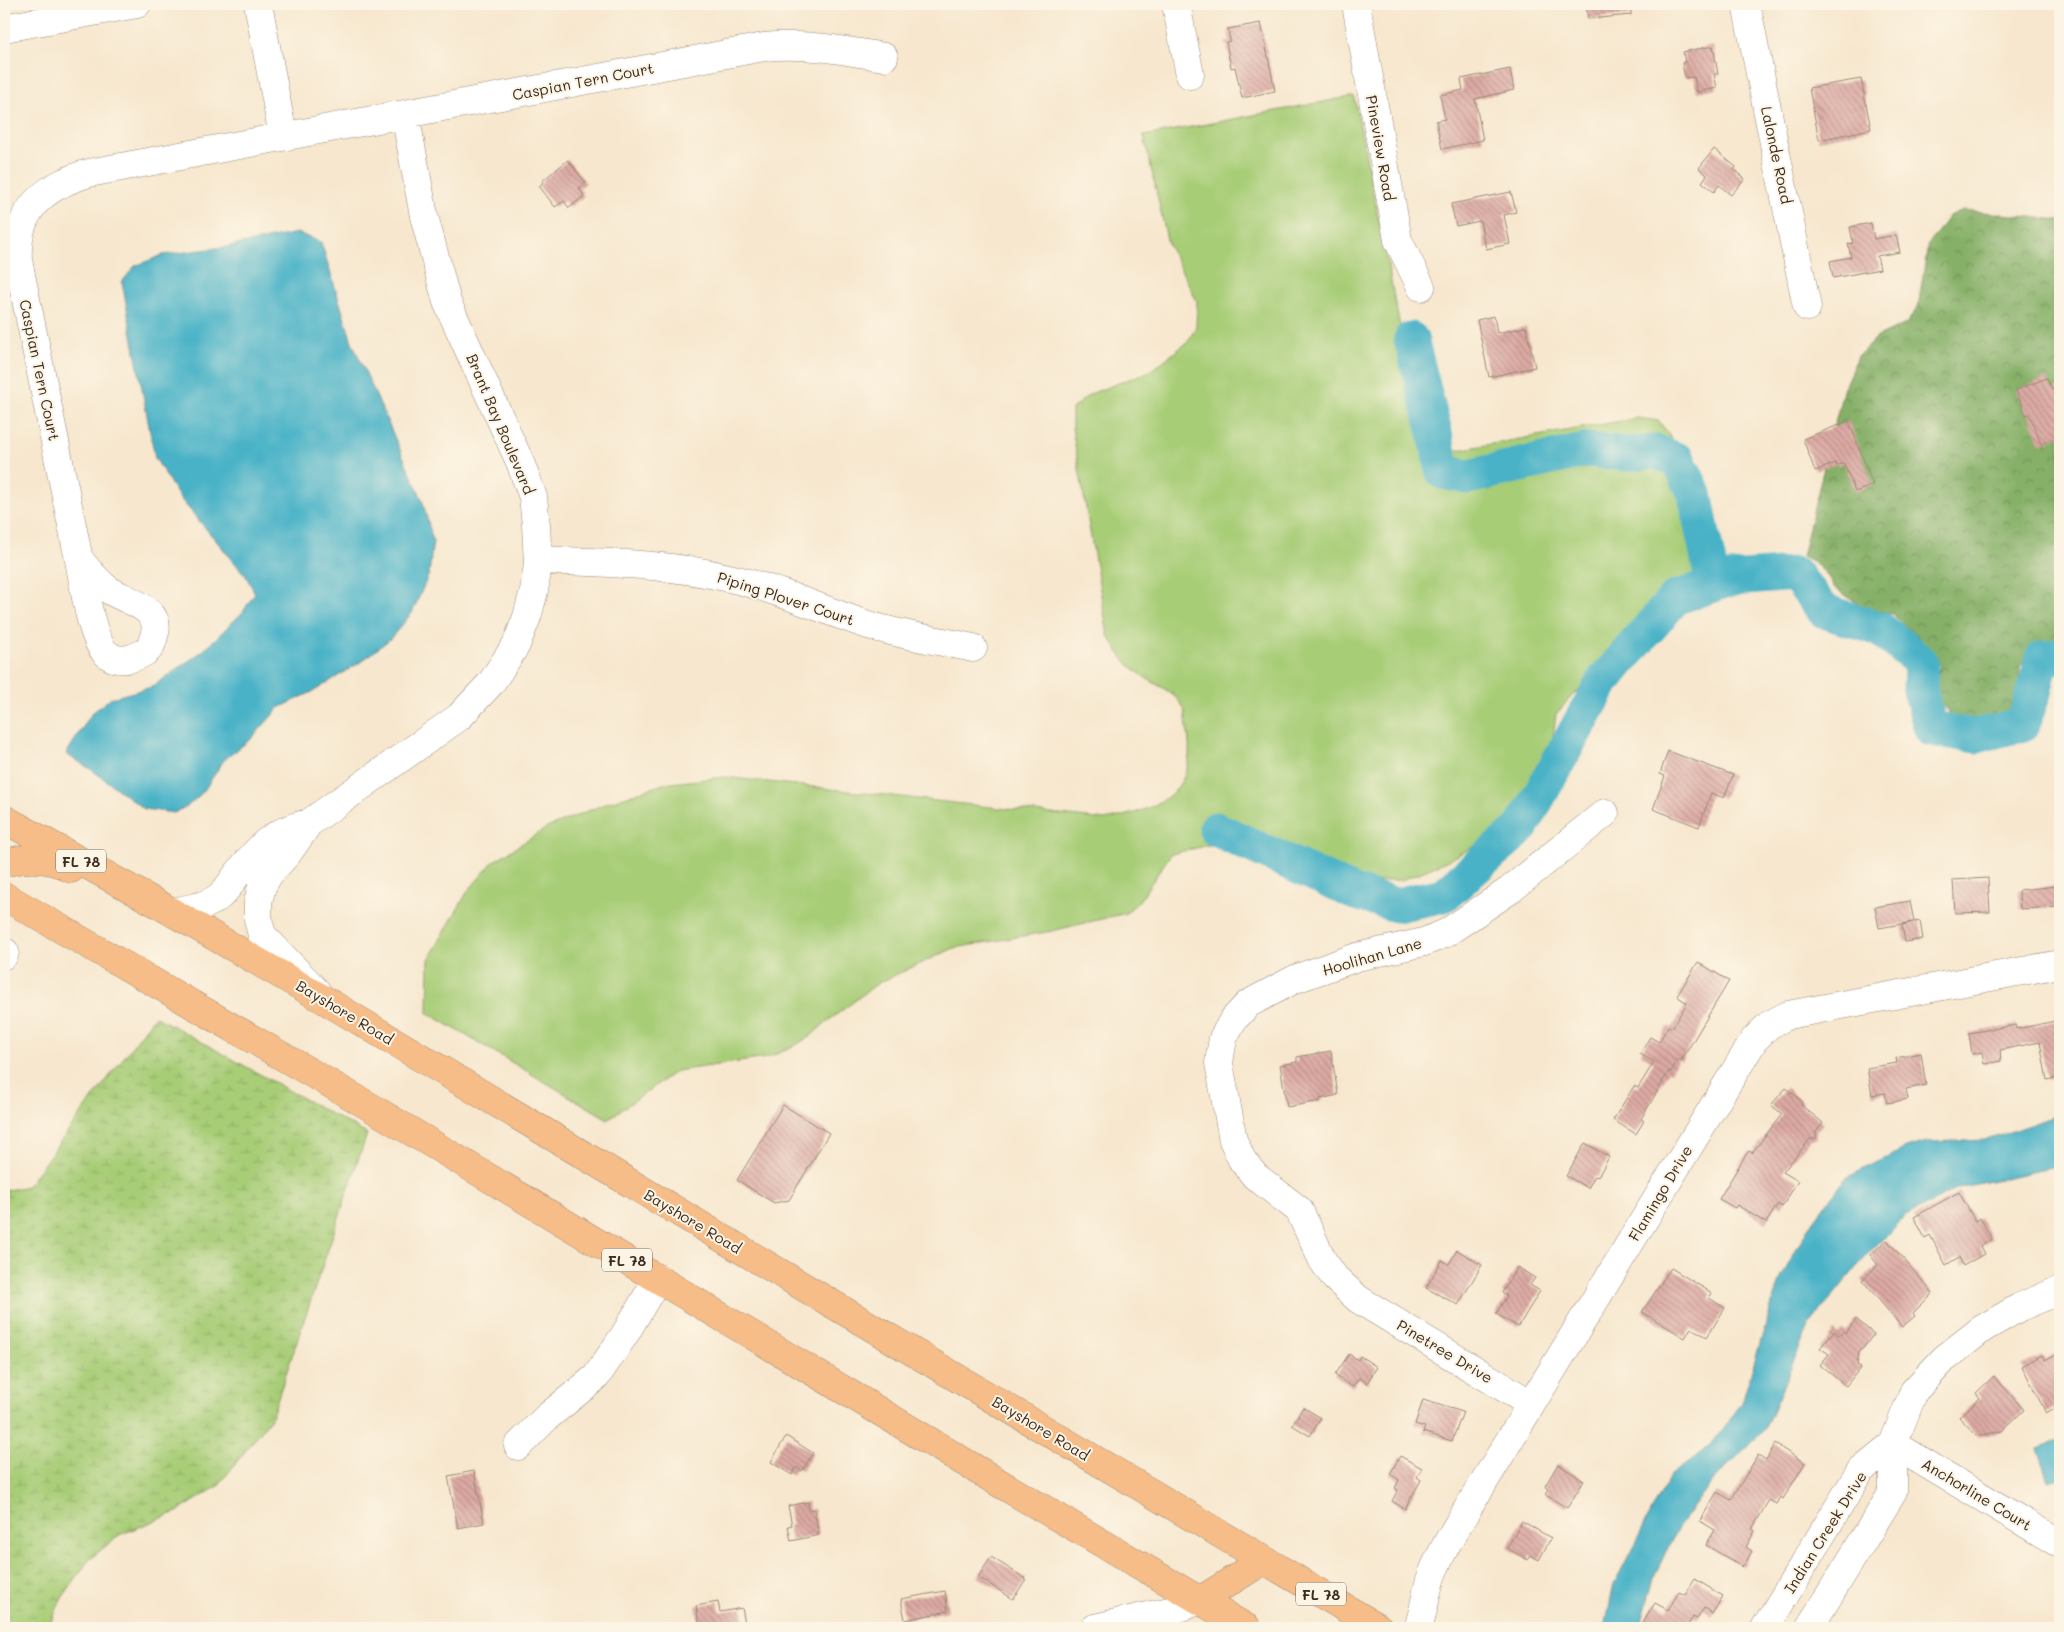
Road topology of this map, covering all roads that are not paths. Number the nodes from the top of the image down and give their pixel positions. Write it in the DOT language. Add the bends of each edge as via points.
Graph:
graph roads {
  1 [pos="137,4"];
  2 [pos="258,4"];
  3 [pos="1176,4"];
  4 [pos="1356,4"];
  5 [pos="1746,4"];
  6 [pos="4,28"];
  7 [pos="884,57"];
  8 [pos="1190,75"];
  9 [pos="405,114"];
  10 [pos="283,136"];
  11 [pos="1421,287"];
  12 [pos="1807,307"];
  13 [pos="538,560"];
  14 [pos="80,561"];
  15 [pos="972,648"];
  16 [pos="1606,813"];
  17 [pos="4,819"];
  18 [pos="309,824"];
  19 [pos="4,863"];
  20 [pos="4,896"];
  21 [pos="165,908"];
  22 [pos="2060,964"];
  23 [pos="323,998"];
  24 [pos="658,1278"];
  25 [pos="2060,1290"];
  26 [pos="1358,1299"];
  27 [pos="1531,1404"];
  28 [pos="1893,1444"];
  29 [pos="518,1446"];
  30 [pos="2060,1544"];
  31 [pos="1264,1560"];
  32 [pos="1201,1600"];
  33 [pos="1095,1628"];
  34 [pos="1247,1628"];
  35 [pos="1378,1628"];
  36 [pos="1418,1628"];
  37 [pos="1765,1628"];
  38 [pos="1809,1628"];
  1 -- 6 [label="street"];
  2 -- 10 [label="street"];
  3 -- 8 [label="street"];
  4 -- 11 [label="street, Pineview Road" via="1396,232"];
  5 -- 12 [label="street, Lalonde Road"];
  7 -- 9 [label="street, Caspian Tern Court" via="821,46 764,47"];
  9 -- 10 [label="street, Caspian Tern Court"];
  9 -- 13 [label="street, Brant Bay Boulevard" via="424,216 447,302 520,462 532,497"];
  10 -- 14 [label="street, Caspian Tern Court" via="65,180 48,190 20,229 18,260"];
  13 -- 15 [label="street, Piping Plover Court" via="672,567 702,572 731,578 863,623"];
  13 -- 18 [label="street, Brant Bay Boulevard" via="534,591 516,645 476,701 459,717"];
  16 -- 26 [label="street, Hoolihan Lane" via="1510,890 1446,932 1424,942 1357,957 1295,979 1248,1004 1233,1020 1223,1038 1219,1063 1233,1140 1242,1160 1255,1176 1299,1210 1323,1262"];
  17 -- 21 [label="main road, Bayshore Road / FL 78"];
  18 -- 21 [label="street, Brant Bay Boulevard" via="289,828 274,836 257,850 224,893 214,900 202,906"];
  18 -- 23 [label="street, Brant Bay Boulevard" via="262,886 258,919 262,936"];
  19 -- 21 [label="main road" via="41,859 67,866 121,895"];
  20 -- 24 [label="main road, FL 78" via="367,1105"];
  21 -- 23 [label="main road, Bayshore Road / FL 78"];
  22 -- 27 [label="street, Flamingo Drive" via="1788,1015 1769,1024 1754,1040"];
  23 -- 31 [label="main road, Bayshore Road / FL 78"];
  24 -- 29 [label="street" via="596,1376"];
  24 -- 32 [label="main road, FL 78"];
  25 -- 28 [label="street, Indian Creek Drive" via="2020,1307 1982,1329 1944,1359 1914,1391"];
  26 -- 27 [label="street, Pinetree Drive"];
  27 -- 36 [label="street, Flamingo Drive" via="1437,1561"];
  28 -- 30 [label="street, Anchorline Court"];
  28 -- 37 [label="street, Indian Creek Drive" via="1861,1470"];
  28 -- 38 [label="street, Indian Creek Drive" via="1893,1492"];
  31 -- 32 [label="main road"];
  31 -- 35 [label="main road, Bayshore Road / FL 78"];
  32 -- 33 [label="street" via="1170,1611"];
  32 -- 34 [label="main road, FL 78"];
}
